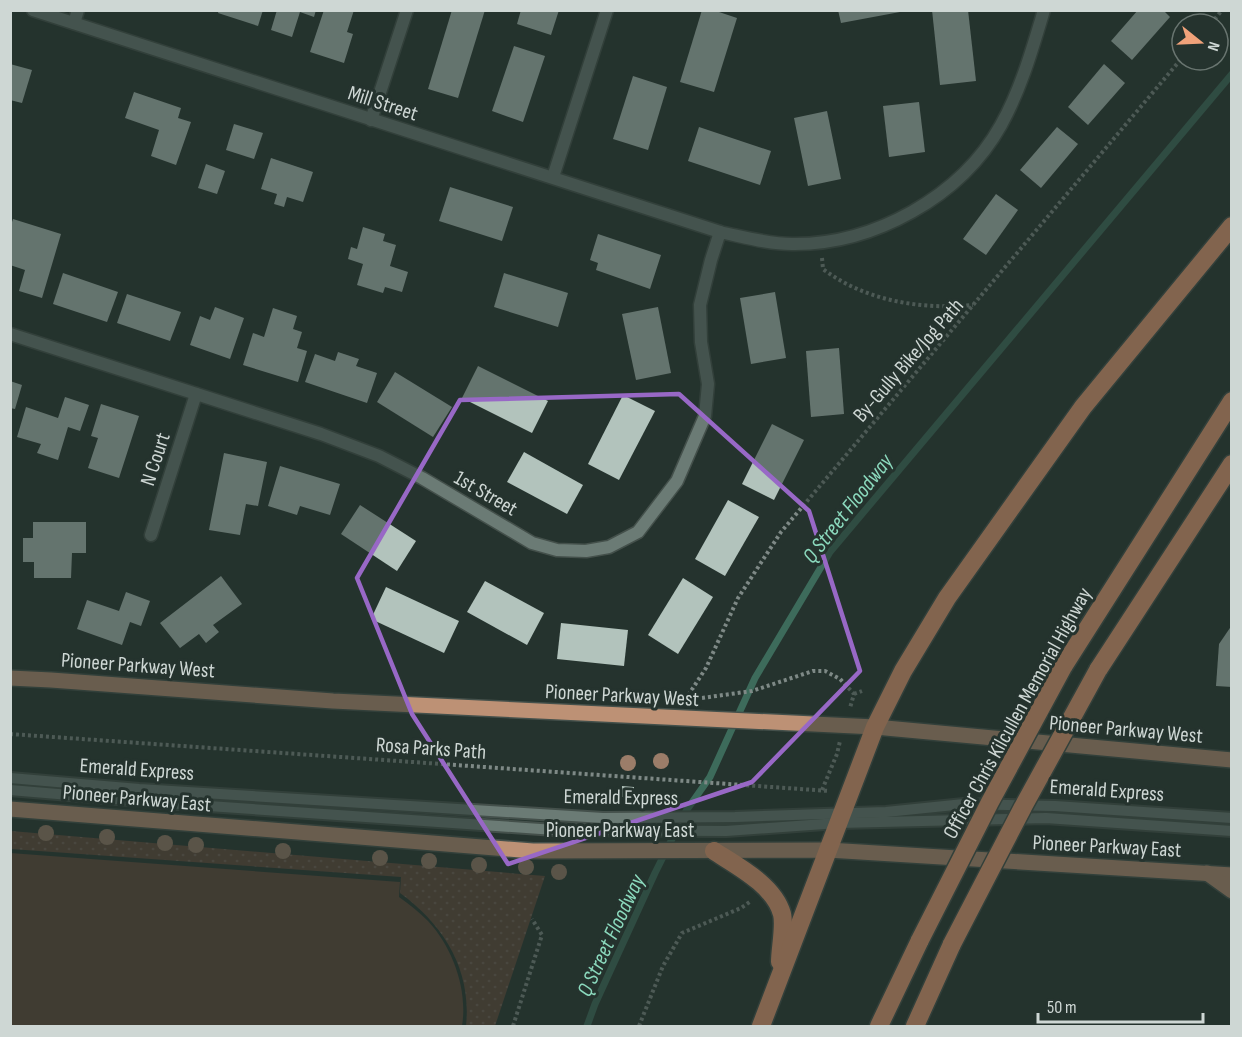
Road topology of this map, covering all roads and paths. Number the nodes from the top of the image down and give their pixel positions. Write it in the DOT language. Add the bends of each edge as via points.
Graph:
graph roads {
  1 [pos="33,10"];
  2 [pos="78,10"];
  3 [pos="407,10"];
  4 [pos="606,10"];
  5 [pos="1044,10"];
  6 [pos="74,23"];
  7 [pos="1170,72"];
  8 [pos="371,120"];
  9 [pos="553,177"];
  10 [pos="1232,226"];
  11 [pos="720,232"];
  12 [pos="821,242"];
  13 [pos="974,305"];
  14 [pos="10,334"];
  15 [pos="196,394"];
  16 [pos="1232,401"];
  17 [pos="1232,464"];
  18 [pos="151,535"];
  19 [pos="806,672"];
  20 [pos="10,678"];
  21 [pos="862,691"];
  22 [pos="854,694"];
  23 [pos="875,727"];
  24 [pos="10,734"];
  25 [pos="1232,760"];
  26 [pos="10,778"];
  27 [pos="10,790"];
  28 [pos="850,793"];
  29 [pos="10,809"];
  30 [pos="840,818"];
  31 [pos="1232,818"];
  32 [pos="1232,831"];
  33 [pos="828,850"];
  34 [pos="714,851"];
  35 [pos="1207,873"];
  36 [pos="1232,875"];
  37 [pos="1232,891"];
  38 [pos="753,900"];
  39 [pos="532,919"];
  40 [pos="779,978"];
  41 [pos="513,1026"];
  42 [pos="639,1026"];
  43 [pos="761,1026"];
  44 [pos="879,1026"];
  45 [pos="915,1026"];
  1 -- 6 [label="street, Mill Street"];
  2 -- 6 [label="street"];
  3 -- 8 [label="street"];
  4 -- 9 [label="street"];
  5 -- 12 [label="street, Mill Street" via="1018,90 1000,128 977,159 924,205 892,223"];
  6 -- 8 [label="street, Mill Street"];
  7 -- 13 [label="path, By-Gully Bike/Jog Path"];
  8 -- 9 [label="street, Mill Street"];
  9 -- 11 [label="street, Mill Street"];
  10 -- 23 [label="highway" via="1083,407 947,598"];
  11 -- 12 [label="street, Mill Street" via="792,244"];
  11 -- 15 [label="street, 1st Street" via="700,304 708,384 705,416 677,481 638,531 609,547 557,550 532,543 380,456"];
  12 -- 13 [label="path" via="823,269 872,295 908,303"];
  13 -- 19 [label="path, By-Gully Bike/Jog Path" via="781,532 738,598 706,668 689,694 692,700 752,691"];
  14 -- 15 [label="street, 1st Street"];
  15 -- 18 [label="street, N Court"];
  16 -- 44 [label="highway, Officer Chris Kilcullen Memorial Highway, bridge" via="1063,667 990,802"];
  17 -- 45 [label="highway, bridge" via="1098,670 952,944"];
  20 -- 23 [label="main road, Pioneer Parkway West" via="333,701"];
  21 -- 22 [label="path"];
  23 -- 25 [label="main road, Pioneer Parkway West"];
  23 -- 28 [label="highway"];
  24 -- 28 [label="path, Rosa Parks Path"];
  26 -- 30 [label="lane, Emerald Express" via="471,812 633,818"];
  27 -- 30 [label="lane, Emerald Express" via="555,830 726,831"];
  28 -- 30 [label="highway"];
  29 -- 34 [label="main road, Pioneer Parkway East" via="533,851"];
  30 -- 31 [label="lane, Emerald Express" via="975,804"];
  30 -- 32 [label="lane, Emerald Express" via="1046,818"];
  30 -- 33 [label="highway"];
  33 -- 34 [label="main road, Pioneer Parkway East"];
  33 -- 35 [label="main road, Pioneer Parkway East"];
  33 -- 40 [label="highway"];
  34 -- 40 [label="highway" via="753,878 775,901 782,915"];
  35 -- 36 [label="main road, Pioneer Parkway East"];
  35 -- 37 [label="main road"];
  38 -- 42 [label="path" via="682,933 663,966"];
  39 -- 41 [label="path" via="542,935"];
  40 -- 43 [label="highway"];
}
